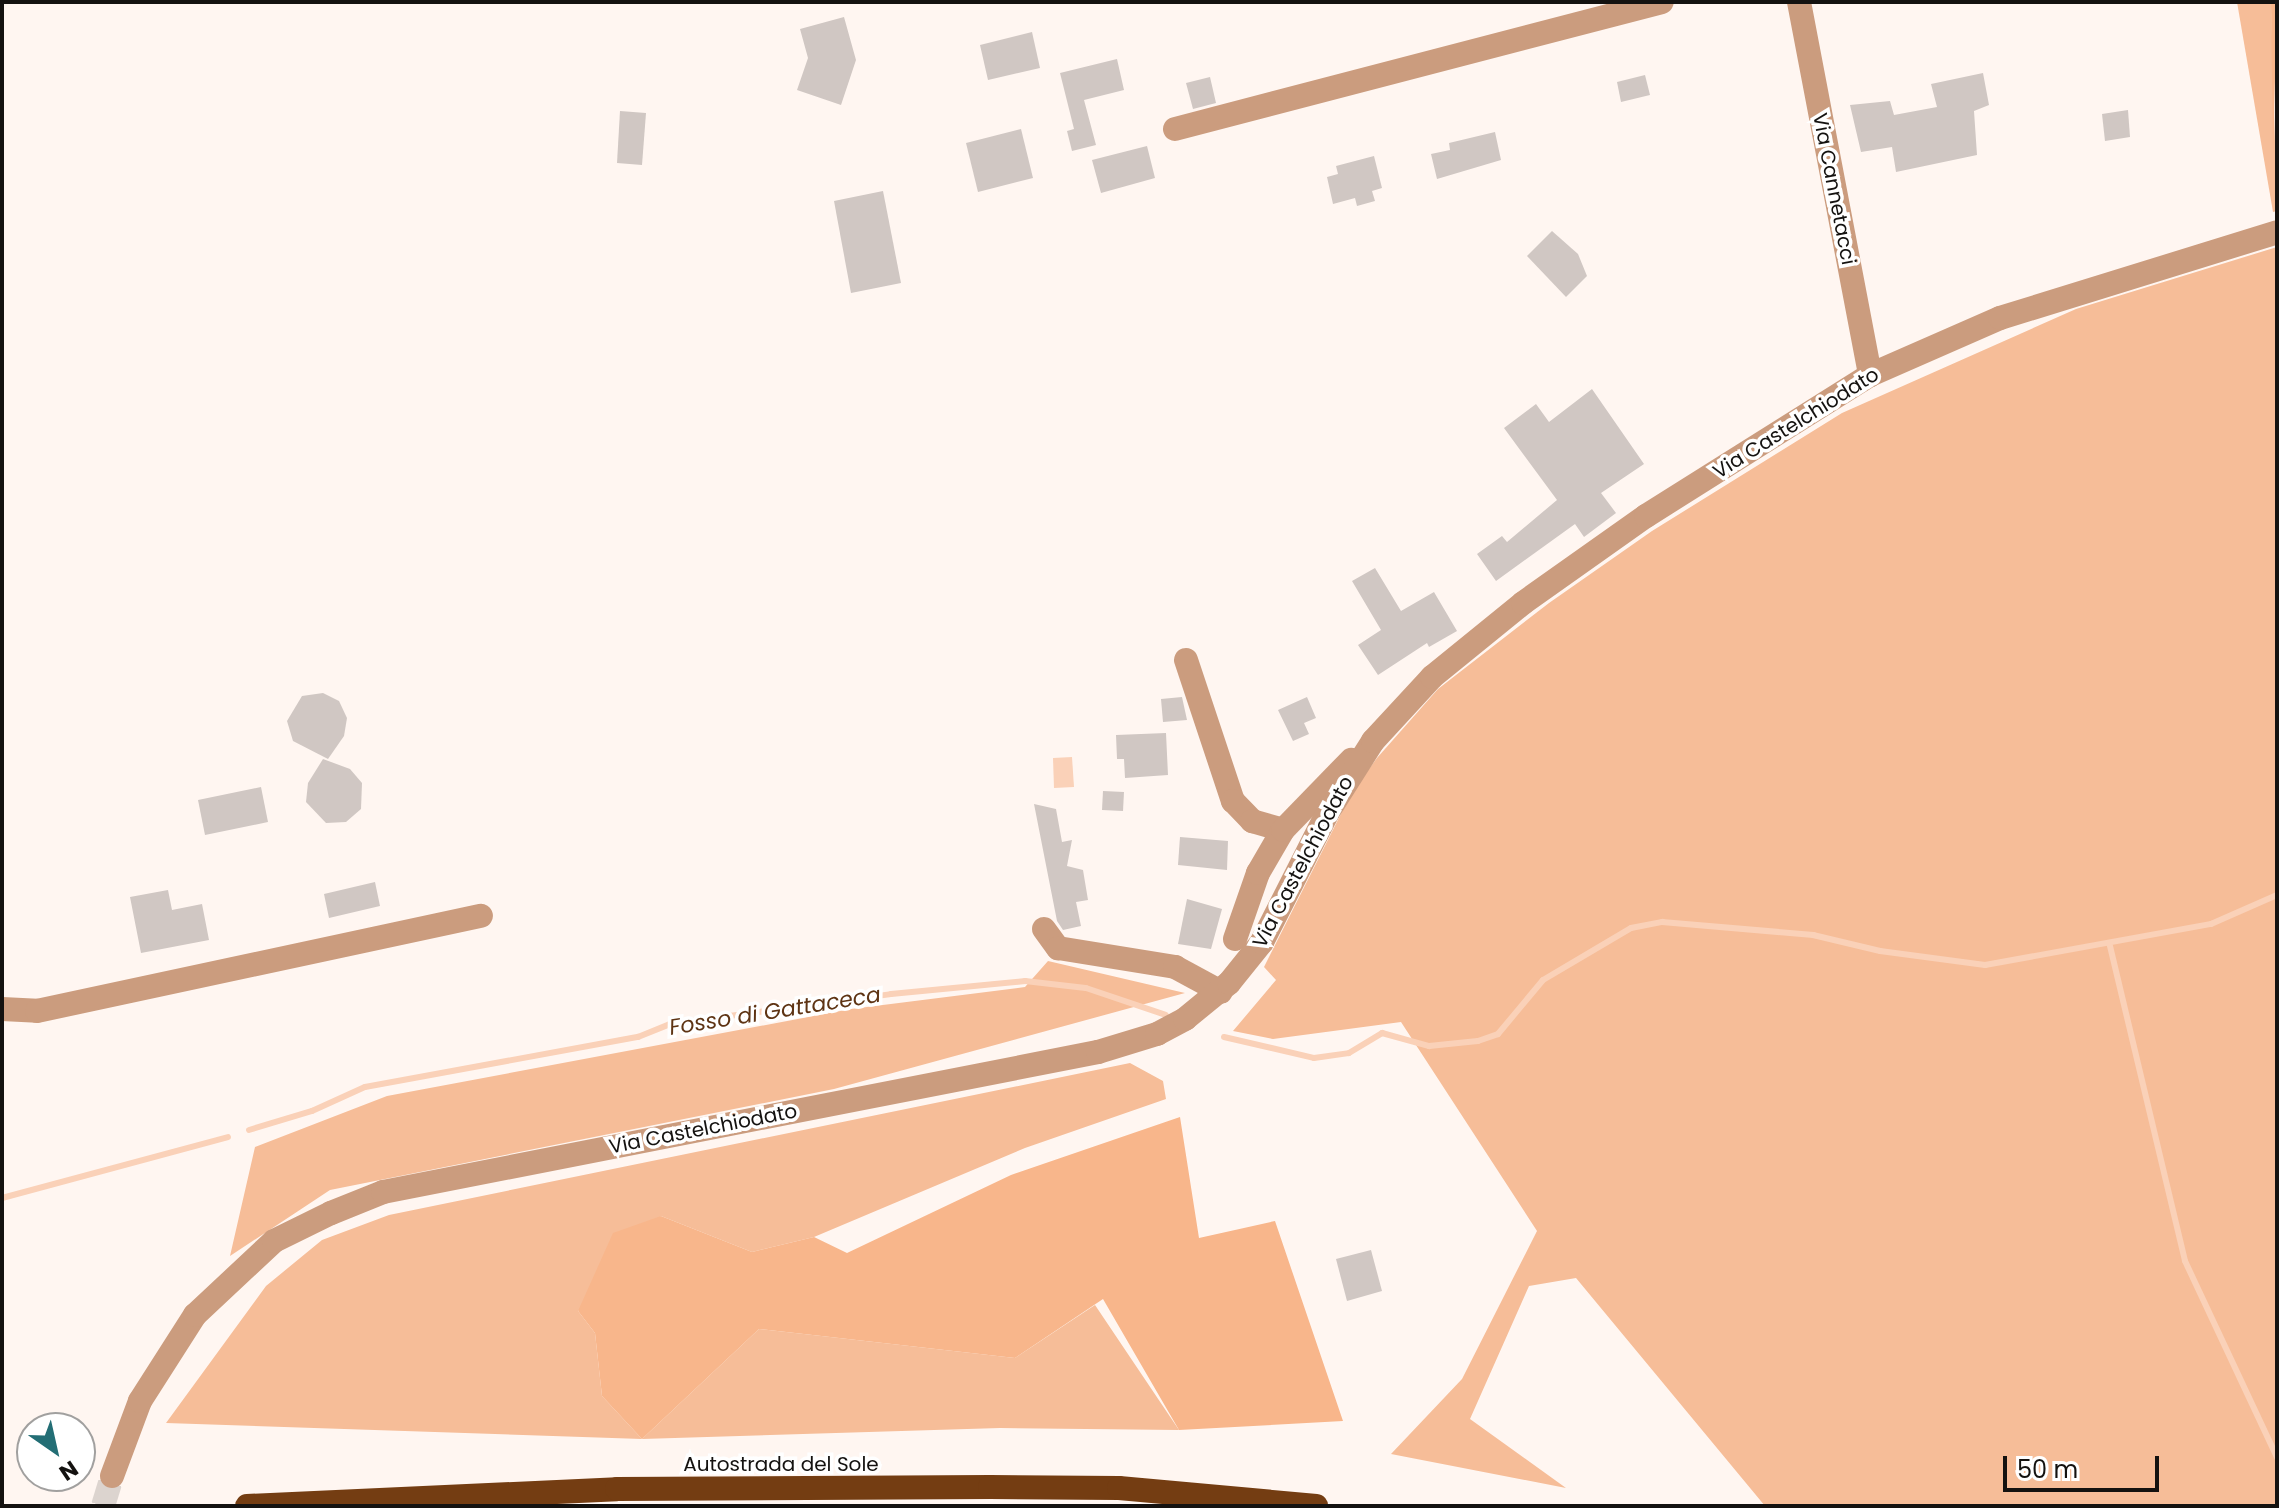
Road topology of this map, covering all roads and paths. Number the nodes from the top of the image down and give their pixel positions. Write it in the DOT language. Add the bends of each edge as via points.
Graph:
graph roads {
  1 [pos="1662,2"];
  2 [pos="1799,2"];
  3 [pos="1175,129"];
  4 [pos="2277,232"];
  5 [pos="1870,375"];
  6 [pos="1186,660"];
  7 [pos="1373,741"];
  8 [pos="1283,830"];
  9 [pos="481,916"];
  10 [pos="1044,929"];
  11 [pos="1235,939"];
  12 [pos="1221,992"];
  13 [pos="2,1009"];
  14 [pos="112,1476"];
  15 [pos="247,1506"];
  16 [pos="1316,1506"];
  1 -- 3 [label="street"];
  2 -- 5 [label="street, Via Cannetacci"];
  4 -- 5 [label="street, Via Castelchiodato" via="2000,318"];
  5 -- 7 [label="street, Via Castelchiodato" via="1646,516 1523,603 1432,677"];
  6 -- 8 [label="street" via="1233,801 1252,821"];
  7 -- 8 [label="street" via="1311,796"];
  7 -- 12 [label="street, Via Castelchiodato" via="1328,812 1262,942"];
  8 -- 11 [label="street" via="1258,873"];
  9 -- 13 [label="street" via="37,1011"];
  10 -- 12 [label="street" via="1058,948 1175,967"];
  12 -- 14 [label="street, Via Castelchiodato" via="1157,1034 1098,1052 383,1192 331,1213 274,1241 195,1315 140,1401"];
  15 -- 16 [label="highway, Autostrada del Sole" via="617,1489 990,1487 1119,1488"];
}
